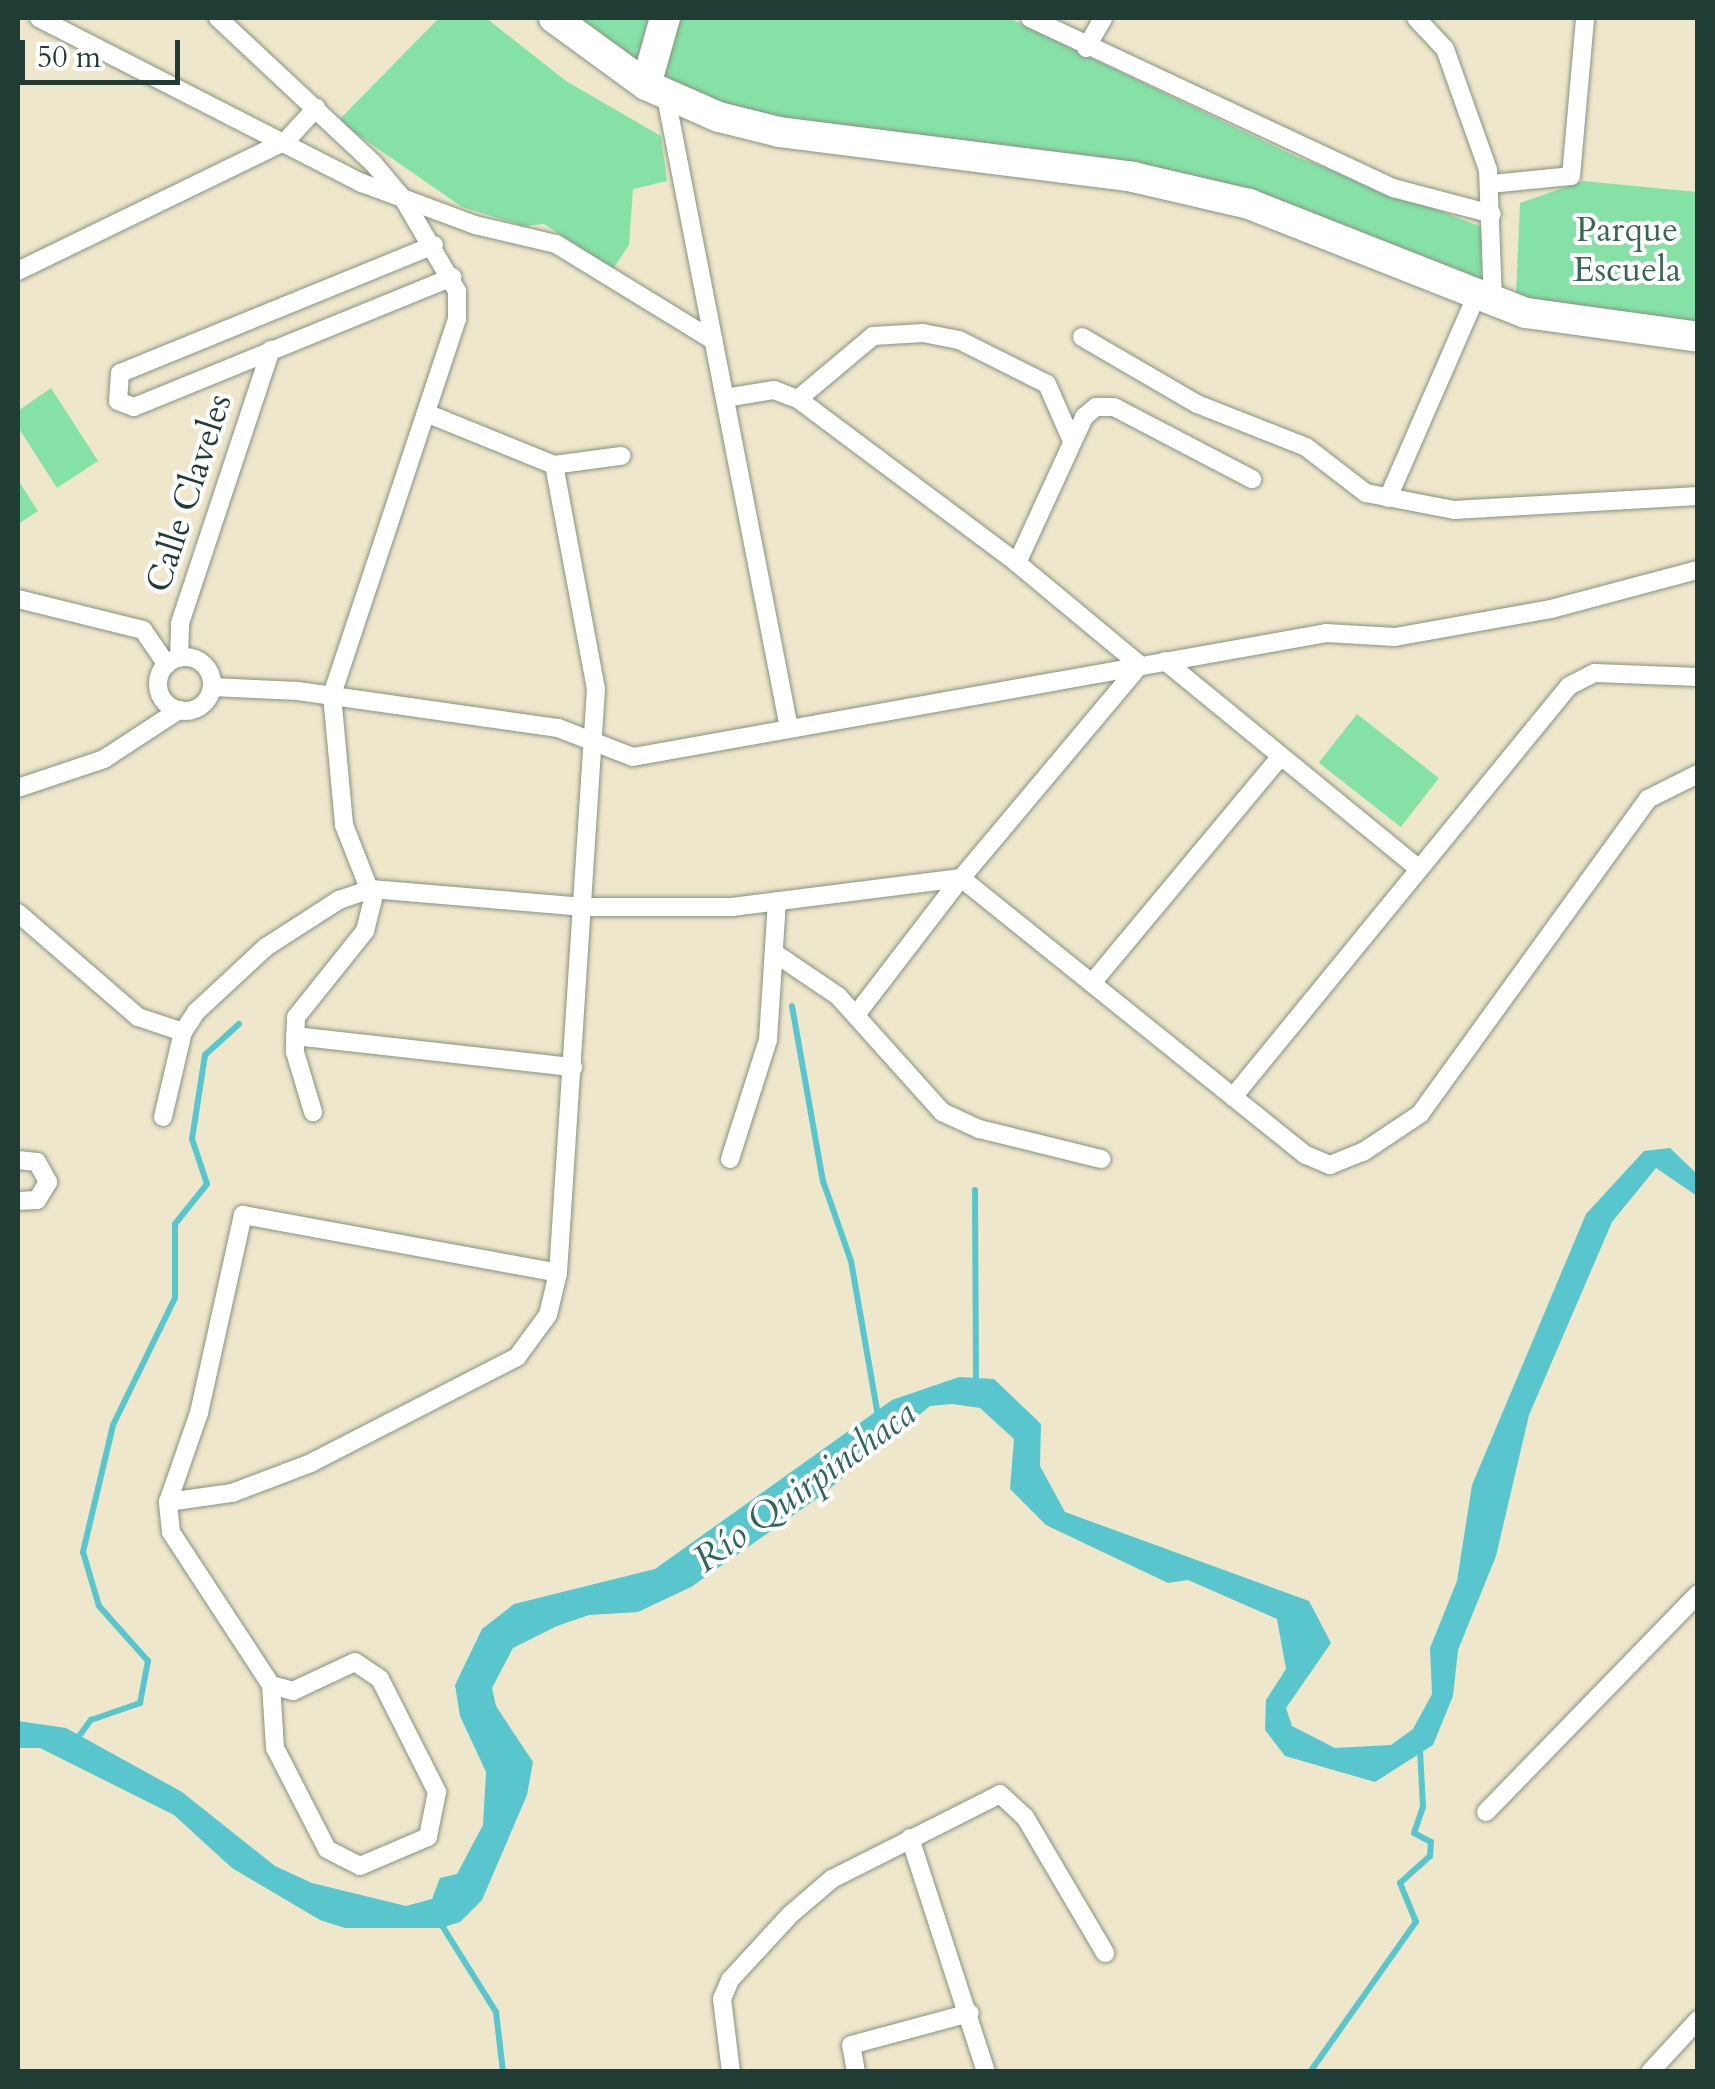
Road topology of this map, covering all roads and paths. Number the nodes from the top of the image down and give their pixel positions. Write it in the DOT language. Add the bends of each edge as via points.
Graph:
graph roads {
  1 [pos="39,18"];
  2 [pos="218,18"];
  3 [pos="554,18"];
  4 [pos="665,18"];
  5 [pos="1030,18"];
  6 [pos="1103,18"];
  7 [pos="1416,18"];
  8 [pos="1585,18"];
  9 [pos="1086,48"];
  10 [pos="656,91"];
  11 [pos="316,108"];
  12 [pos="286,141"];
  13 [pos="1491,184"];
  14 [pos="404,200"];
  15 [pos="1492,214"];
  16 [pos="434,246"];
  17 [pos="18,270"];
  18 [pos="452,276"];
  19 [pos="1485,297"];
  20 [pos="1082,337"];
  21 [pos="1698,337"];
  22 [pos="714,342"];
  23 [pos="271,350"];
  24 [pos="725,398"];
  25 [pos="798,399"];
  26 [pos="426,413"];
  27 [pos="1072,442"];
  28 [pos="621,456"];
  29 [pos="554,464"];
  30 [pos="1252,479"];
  31 [pos="1698,496"];
  32 [pos="1388,498"];
  33 [pos="1018,562"];
  34 [pos="1698,570"];
  35 [pos="18,599"];
  36 [pos="173,661"];
  37 [pos="1165,661"];
  38 [pos="1140,665"];
  39 [pos="1698,677"];
  40 [pos="212,687"];
  41 [pos="332,696"];
  42 [pos="179,710"];
  43 [pos="789,728"];
  44 [pos="596,746"];
  45 [pos="1281,756"];
  46 [pos="1698,774"];
  47 [pos="18,788"];
  48 [pos="1419,870"];
  49 [pos="961,878"];
  50 [pos="370,889"];
  51 [pos="776,901"];
  52 [pos="584,906"];
  53 [pos="18,914"];
  54 [pos="776,954"];
  55 [pos="1092,983"];
  56 [pos="856,1015"];
  57 [pos="184,1032"];
  58 [pos="295,1036"];
  59 [pos="573,1067"];
  60 [pos="1234,1097"];
  61 [pos="313,1112"];
  62 [pos="163,1117"];
  63 [pos="730,1159"];
  64 [pos="1102,1159"];
  65 [pos="18,1160"];
  66 [pos="18,1201"];
  67 [pos="558,1273"];
  68 [pos="168,1502"];
  69 [pos="1698,1594"];
  70 [pos="271,1684"];
  71 [pos="1486,1812"];
  72 [pos="910,1838"];
  73 [pos="1105,1953"];
  74 [pos="970,2013"];
  75 [pos="1698,2020"];
  76 [pos="731,2072"];
  77 [pos="856,2072"];
  78 [pos="986,2072"];
  79 [pos="1650,2072"];
  1 -- 12 [label="street"];
  2 -- 11 [label="street"];
  3 -- 10 [label="main road"];
  4 -- 10 [label="main road"];
  5 -- 9 [label="street"];
  6 -- 9 [label="street"];
  7 -- 13 [label="street" via="1445,50"];
  8 -- 13 [label="street" via="1572,176"];
  9 -- 15 [label="street" via="1393,188"];
  10 -- 19 [label="main road" via="780,132 981,153 1249,204"];
  10 -- 22 [label="street"];
  11 -- 12 [label="street"];
  11 -- 14 [label="street"];
  12 -- 14 [label="street"];
  12 -- 17 [label="street"];
  13 -- 15 [label="street"];
  14 -- 16 [label="street"];
  14 -- 22 [label="street" via="556,244"];
  15 -- 19 [label="street"];
  16 -- 18 [label="street"];
  16 -- 23 [label="street" via="120,373 114,392 134,407"];
  18 -- 23 [label="street"];
  18 -- 26 [label="street" via="457,319"];
  19 -- 21 [label="main road" via="1526,312"];
  19 -- 32 [label="street"];
  20 -- 32 [label="street" via="1198,404 1306,447 1366,492"];
  22 -- 24 [label="street"];
  23 -- 36 [label="street, Calle Claveles"];
  24 -- 25 [label="street" via="774,390"];
  24 -- 43 [label="street"];
  25 -- 27 [label="street" via="873,336 923,332 959,340 1047,384 1058,395"];
  25 -- 33 [label="street"];
  26 -- 29 [label="street"];
  26 -- 41 [label="street"];
  27 -- 30 [label="street" via="1096,406 1114,407"];
  27 -- 33 [label="street"];
  28 -- 29 [label="street"];
  29 -- 44 [label="street" via="596,689"];
  31 -- 32 [label="street" via="1454,510"];
  33 -- 38 [label="street"];
  34 -- 37 [label="street" via="1550,609 1395,637 1326,633"];
  35 -- 36 [label="street" via="142,630"];
  36 -- 40 [label="street" via="202,664"];
  36 -- 42 [label="street" via="159,687"];
  37 -- 38 [label="street"];
  37 -- 45 [label="street"];
  38 -- 43 [label="street"];
  38 -- 49 [label="street"];
  39 -- 48 [label="street" via="1595,674 1568,686"];
  40 -- 41 [label="street"];
  40 -- 42 [label="street" via="204,703"];
  41 -- 44 [label="street" via="558,728"];
  41 -- 50 [label="street" via="344,825"];
  42 -- 47 [label="street" via="104,760"];
  43 -- 44 [label="street" via="632,757"];
  44 -- 52 [label="street"];
  45 -- 48 [label="street"];
  45 -- 55 [label="street"];
  46 -- 60 [label="street" via="1648,800 1420,1114 1330,1165 1306,1155"];
  48 -- 60 [label="street"];
  49 -- 51 [label="street"];
  49 -- 55 [label="street"];
  49 -- 56 [label="street"];
  50 -- 52 [label="street"];
  50 -- 57 [label="street" via="339,900 266,948 196,1012"];
  50 -- 58 [label="street" via="365,931 308,996"];
  51 -- 52 [label="street"];
  51 -- 54 [label="street"];
  52 -- 59 [label="street"];
  53 -- 57 [label="street" via="138,1016"];
  54 -- 56 [label="street"];
  54 -- 63 [label="street" via="768,1040"];
  55 -- 60 [label="street"];
  56 -- 64 [label="street" via="942,1112 978,1129"];
  57 -- 62 [label="street"];
  58 -- 59 [label="street"];
  58 -- 61 [label="street"];
  59 -- 67 [label="street"];
  65 -- 66 [label="street" via="38,1162 48,1182 37,1200"];
  67 -- 68 [label="street" via="548,1316 517,1357 312,1463 232,1493"];
  67 -- 68 [label="street" via="244,1215 199,1413"];
  68 -- 70 [label="street" via="171,1532"];
  69 -- 71 [label="street"];
  70 -- 70 [label="street" via="275,1748 327,1849 360,1866 428,1837 438,1792 380,1679 354,1662 293,1691"];
  72 -- 73 [label="street" via="1000,1794 1013,1800"];
  72 -- 74 [label="street"];
  72 -- 76 [label="street" via="832,1879 730,1980 722,1998"];
  74 -- 77 [label="street" via="852,2045"];
  74 -- 78 [label="street"];
  75 -- 79 [label="street"];
}
